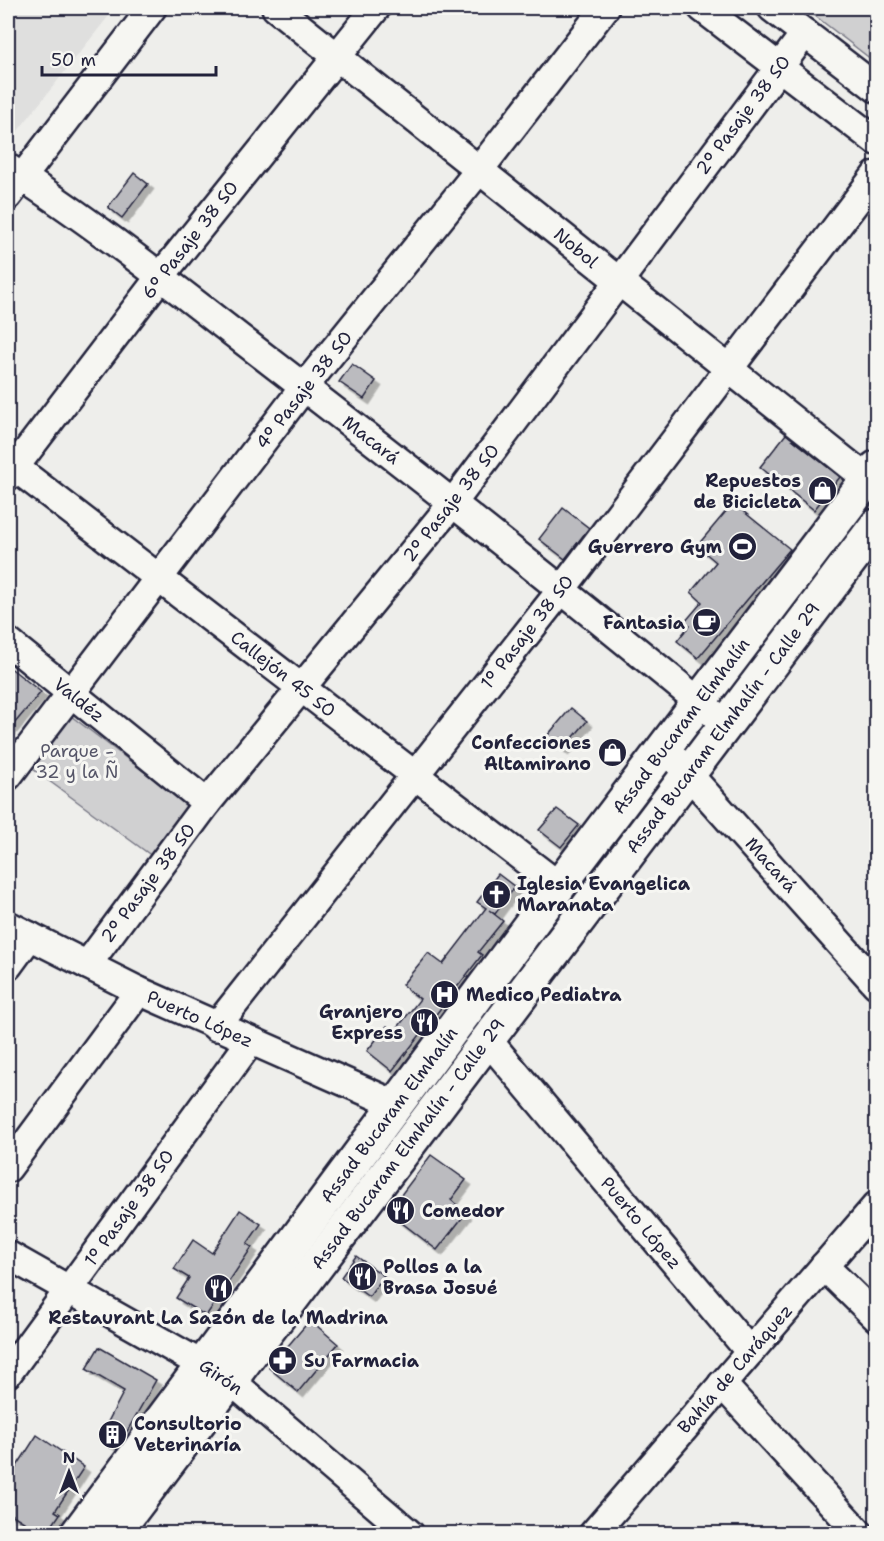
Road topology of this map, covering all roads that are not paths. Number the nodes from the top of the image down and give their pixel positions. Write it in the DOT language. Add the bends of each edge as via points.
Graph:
graph roads {
  1 [pos="152,8"];
  2 [pos="276,8"];
  3 [pos="376,8"];
  4 [pos="605,8"];
  5 [pos="702,8"];
  6 [pos="771,8"];
  7 [pos="805,33"];
  8 [pos="338,55"];
  9 [pos="779,66"];
  10 [pos="876,88"];
  11 [pos="876,141"];
  12 [pos="480,169"];
  13 [pos="876,175"];
  14 [pos="12,180"];
  15 [pos="160,277"];
  16 [pos="619,283"];
  17 [pos="728,370"];
  18 [pos="304,387"];
  19 [pos="10,469"];
  20 [pos="874,478"];
  21 [pos="452,504"];
  22 [pos="876,526"];
  23 [pos="159,579"];
  24 [pos="562,589"];
  25 [pos="8,642"];
  26 [pos="303,689"];
  27 [pos="72,694"];
  28 [pos="699,702"];
  29 [pos="725,723"];
  30 [pos="665,748"];
  31 [pos="689,773"];
  32 [pos="414,775"];
  33 [pos="8,776"];
  34 [pos="207,803"];
  35 [pos="559,886"];
  36 [pos="19,930"];
  37 [pos="87,965"];
  38 [pos="8,966"];
  39 [pos="876,984"];
  40 [pos="139,992"];
  41 [pos="216,1027"];
  42 [pos="487,1039"];
  43 [pos="250,1042"];
  44 [pos="397,1105"];
  45 [pos="8,1168"];
  46 [pos="876,1206"];
  47 [pos="8,1255"];
  48 [pos="825,1266"];
  49 [pos="70,1288"];
  50 [pos="876,1317"];
  51 [pos="750,1352"];
  52 [pos="218,1372"];
  53 [pos="8,1373"];
  54 [pos="722,1384"];
  55 [pos="77,1533"];
  56 [pos="114,1533"];
  57 [pos="410,1533"];
  58 [pos="593,1533"];
  59 [pos="860,1533"];
  1 -- 14 [label="street"];
  2 -- 8 [label="street, Nobol"];
  3 -- 8 [label="street, 6º Pasaje 38 SO"];
  4 -- 12 [label="street, 4º Pasaje 38 SO"];
  5 -- 9 [label="street"];
  6 -- 7 [label="street"];
  7 -- 9 [label="street, 2º Pasaje 38 SO"];
  7 -- 10 [label="street"];
  8 -- 12 [label="street, Nobol"];
  8 -- 15 [label="street, 6º Pasaje 38 SO"];
  9 -- 11 [label="street"];
  9 -- 16 [label="street, 2º Pasaje 38 SO"];
  12 -- 16 [label="street, Nobol"];
  12 -- 18 [label="street, 4º Pasaje 38 SO"];
  13 -- 17 [label="street, 1º Pasaje 38 SO"];
  14 -- 15 [label="street, Macará"];
  15 -- 18 [label="street, Macará"];
  15 -- 19 [label="street, 6º Pasaje 38 SO"];
  16 -- 17 [label="street, Nobol"];
  16 -- 21 [label="street, 2º Pasaje 38 SO"];
  17 -- 20 [label="street, Nobol"];
  17 -- 24 [label="street, 1º Pasaje 38 SO"];
  18 -- 21 [label="street, Macará"];
  18 -- 23 [label="street, 4º Pasaje 38 SO"];
  19 -- 23 [label="street, Callejón 45 SO"];
  20 -- 28 [label="main road, Assad Bucaram Elmhalín"];
  21 -- 24 [label="street, Macará"];
  21 -- 26 [label="street, 2º Pasaje 38 SO"];
  22 -- 29 [label="main road, Assad Bucaram Elmhalín - Calle 29"];
  23 -- 26 [label="street, Callejón 45 SO"];
  23 -- 27 [label="street, 4º Pasaje 38 SO"];
  24 -- 28 [label="street, Macará"];
  24 -- 32 [label="street, 1º Pasaje 38 SO"];
  25 -- 27 [label="street, Valdéz"];
  26 -- 32 [label="street, Callejón 45 SO"];
  26 -- 34 [label="street, 2º Pasaje 38 SO"];
  27 -- 33 [label="street, 4º Pasaje 38 SO"];
  27 -- 34 [label="street, Valdéz"];
  28 -- 29 [label="street, Macará"];
  28 -- 30 [label="main road, Assad Bucaram Elmhalín"];
  29 -- 31 [label="main road, Assad Bucaram Elmhalín - Calle 29"];
  30 -- 31 [label="street, Macará"];
  30 -- 35 [label="main road, Assad Bucaram Elmhalín"];
  31 -- 39 [label="street, Macará"];
  31 -- 42 [label="main road, Assad Bucaram Elmhalín - Calle 29"];
  32 -- 35 [label="street, Callejón 45 SO"];
  32 -- 41 [label="street, 1º Pasaje 38 SO"];
  34 -- 37 [label="street, 2º Pasaje 38 SO"];
  35 -- 44 [label="main road, Assad Bucaram Elmhalín"];
  36 -- 37 [label="street, Puerto López"];
  36 -- 38 [label="street"];
  37 -- 40 [label="street, Puerto López"];
  40 -- 41 [label="street, Puerto López"];
  40 -- 45 [label="street"];
  41 -- 43 [label="street, Puerto López"];
  42 -- 51 [label="street, Puerto López"];
  42 -- 52 [label="main road, Assad Bucaram Elmhalín - Calle 29"];
  43 -- 44 [label="street, Puerto López"];
  43 -- 49 [label="street, 1º Pasaje 38 SO"];
  44 -- 52 [label="main road, Assad Bucaram Elmhalín"];
  46 -- 48 [label="street, Bahía de Caráquez"];
  47 -- 49 [label="street, Girón"];
  48 -- 50 [label="street"];
  48 -- 51 [label="street, Bahía de Caráquez"];
  49 -- 52 [label="street, Girón"];
  49 -- 53 [label="street, 1º Pasaje 38 SO"];
  51 -- 54 [label="street, Bahía de Caráquez"];
  52 -- 55 [label="main road, Assad Bucaram Elmhalín"];
  52 -- 56 [label="main road, Assad Bucaram Elmhalín - Calle 29"];
  52 -- 57 [label="street, Girón"];
  54 -- 58 [label="street, Bahía de Caráquez"];
  54 -- 59 [label="street"];
}
